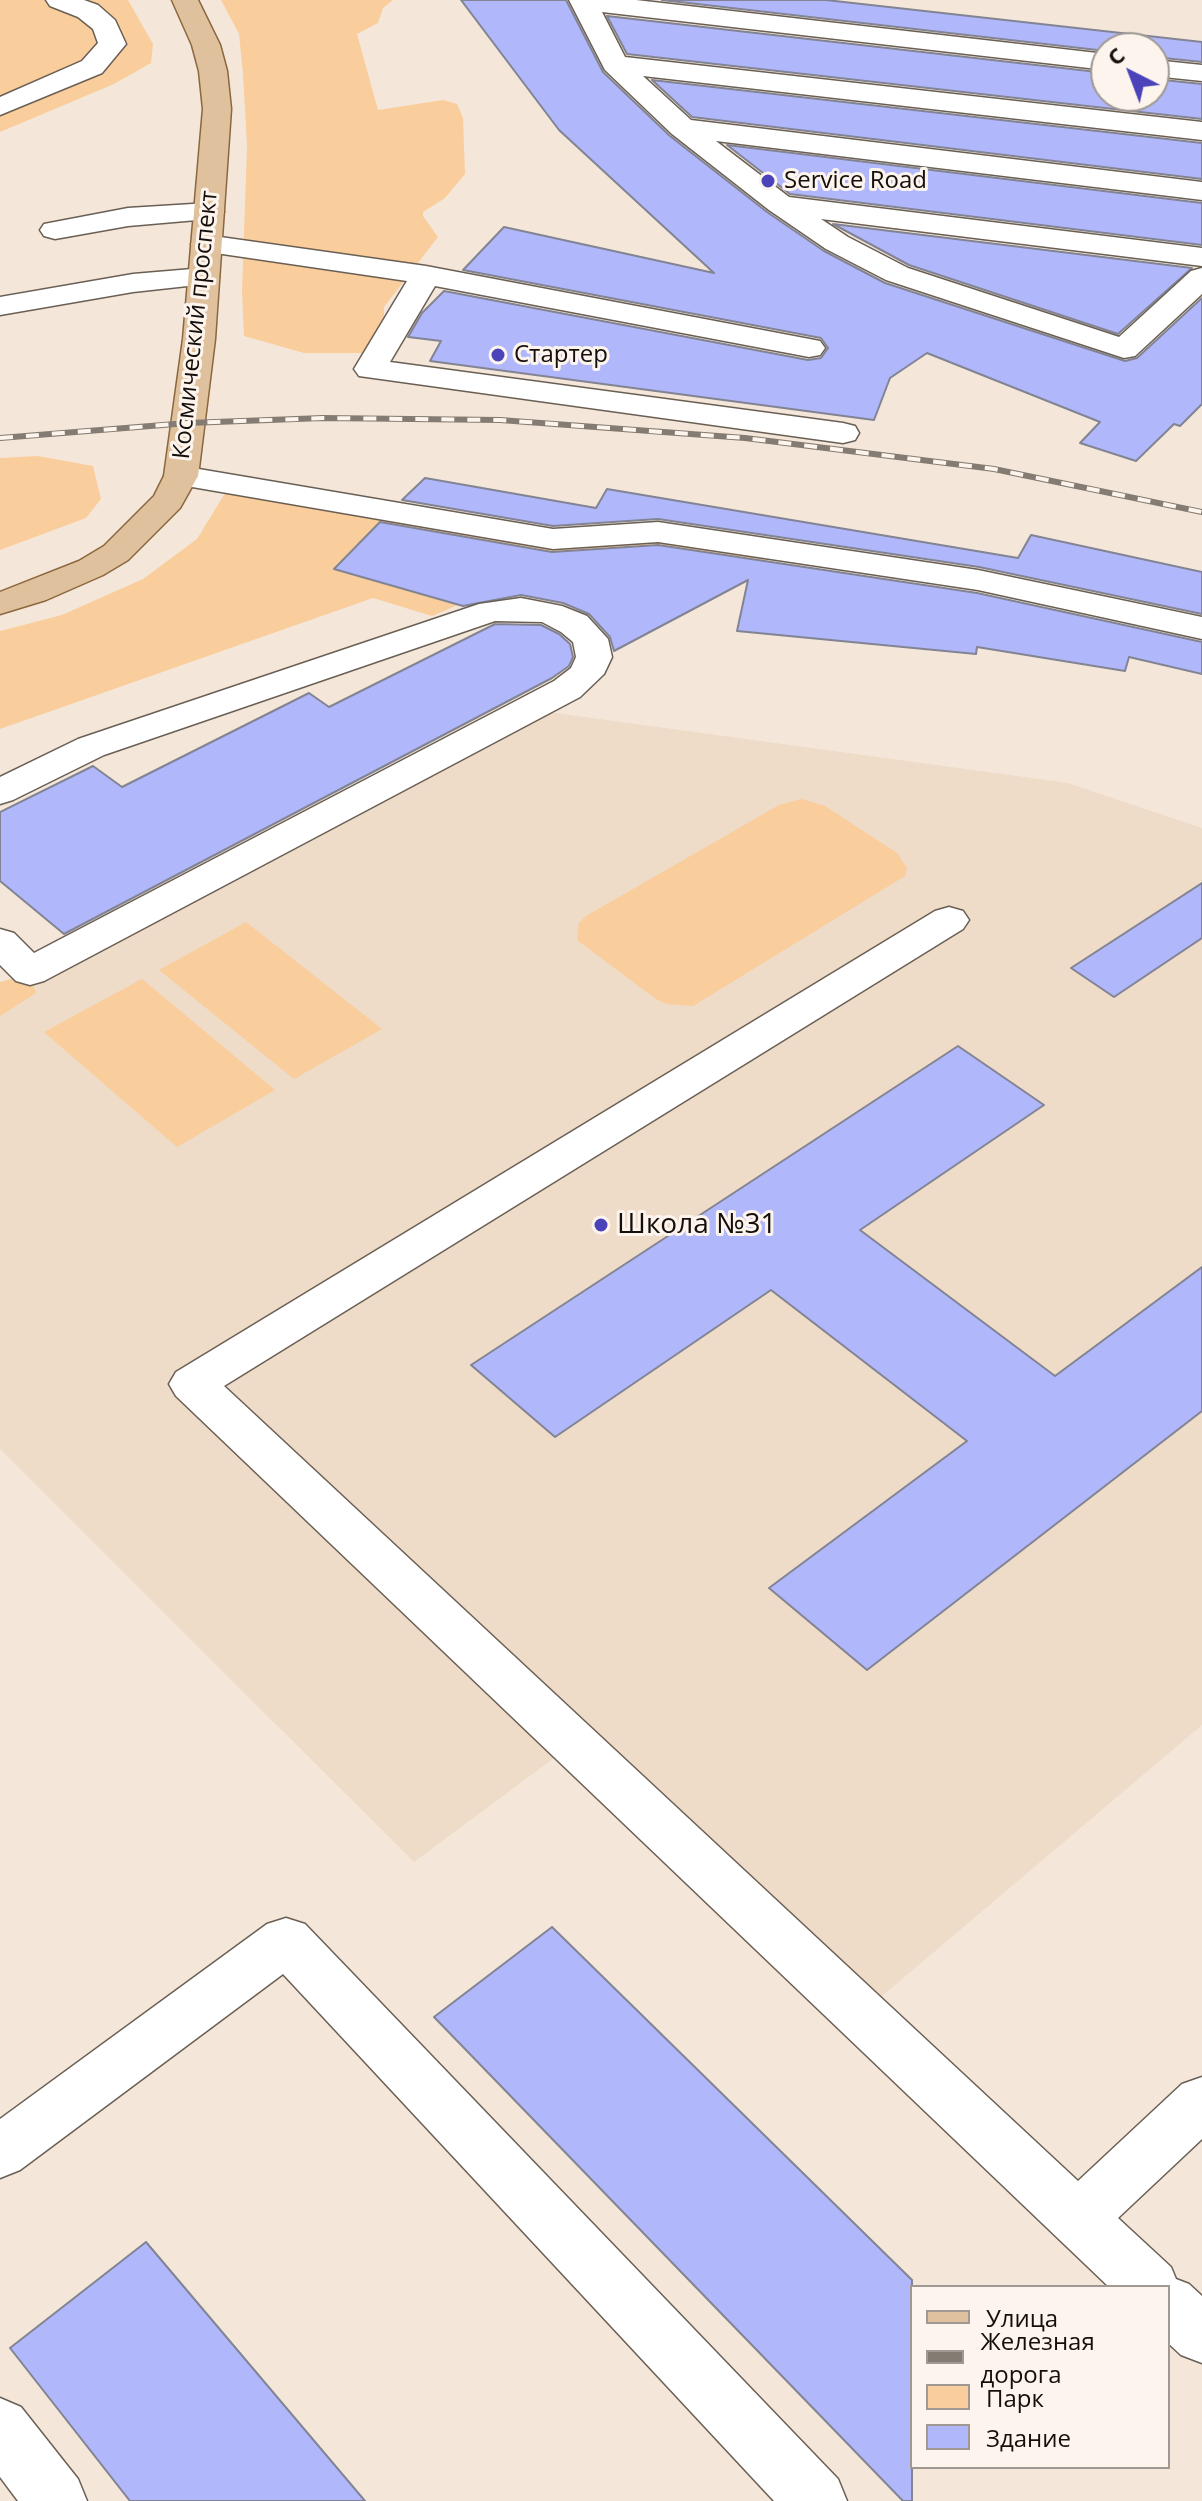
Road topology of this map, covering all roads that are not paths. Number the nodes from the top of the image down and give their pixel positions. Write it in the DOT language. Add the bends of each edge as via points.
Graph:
graph roads {
  1 [pos="59,0"];
  2 [pos="185,0"];
  3 [pos="582,1"];
  4 [pos="1090,60"];
  5 [pos="615,64"];
  6 [pos="1170,70"];
  7 [pos="1202,73"];
  8 [pos="0,107"];
  9 [pos="682,128"];
  10 [pos="1202,131"];
  11 [pos="1202,191"];
  12 [pos="779,204"];
  13 [pos="209,212"];
  14 [pos="55,230"];
  15 [pos="206,244"];
  16 [pos="1202,257"];
  17 [pos="426,275"];
  18 [pos="204,277"];
  19 [pos="1202,277"];
  20 [pos="1,304"];
  21 [pos="809,348"];
  22 [pos="843,433"];
  23 [pos="181,476"];
  24 [pos="0,603"];
  25 [pos="1202,628"];
  26 [pos="73,756"];
  27 [pos="0,780"];
  28 [pos="0,792"];
  29 [pos="949,920"];
  30 [pos="0,942"];
  31 [pos="1202,2102"];
  32 [pos="0,2152"];
  33 [pos="1077,2219"];
  34 [pos="1148,2285"];
  35 [pos="1170,2306"];
  36 [pos="1202,2335"];
  37 [pos="0,2428"];
  38 [pos="56,2501"];
  39 [pos="816,2501"];
  1 -- 8 [label="street" via="97,18 112,44 92,67"];
  2 -- 13 [label="main road, Космический проспект" via="213,71 217,109"];
  3 -- 4 [label="street"];
  3 -- 5 [label="street"];
  5 -- 9 [label="street"];
  5 -- 10 [label="street"];
  6 -- 7 [label="street"];
  9 -- 11 [label="street"];
  9 -- 12 [label="street"];
  12 -- 16 [label="street"];
  12 -- 19 [label="street" via="897,274 1124,349"];
  13 -- 14 [label="street" via="128,217"];
  13 -- 15 [label="main road, Космический проспект"];
  15 -- 17 [label="street"];
  15 -- 18 [label="main road, Космический проспект"];
  17 -- 21 [label="street"];
  17 -- 22 [label="street" via="370,369"];
  18 -- 20 [label="street"];
  18 -- 23 [label="main road, Космический проспект"];
  23 -- 24 [label="main road, Космический проспект" via="168,501 116,553 34,593"];
  23 -- 25 [label="street" via="553,539 658,532 978,580"];
  26 -- 27 [label="street"];
  26 -- 28 [label="street"];
  26 -- 30 [label="street" via="491,611 550,613 590,639 594,657 586,674 567,689 30,972"];
  29 -- 33 [label="street" via="192,1384"];
  31 -- 33 [label="street"];
  32 -- 39 [label="street" via="286,1941"];
  33 -- 34 [label="street"];
  35 -- 36 [label="street"];
  37 -- 38 [label="street"];
}
